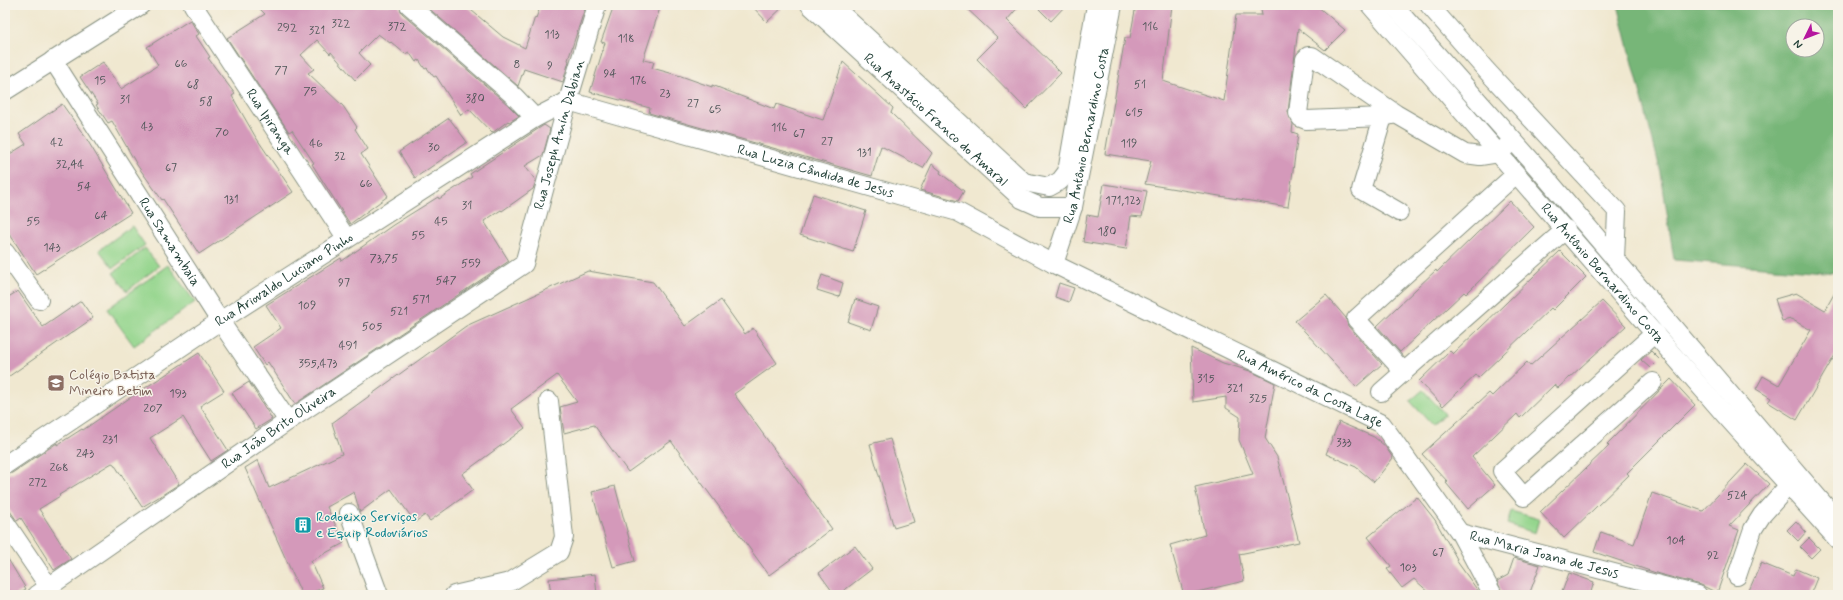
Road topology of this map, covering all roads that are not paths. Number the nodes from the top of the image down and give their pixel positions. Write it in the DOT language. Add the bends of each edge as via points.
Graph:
graph roads {
  1 [pos="141,5"];
  2 [pos="193,5"];
  3 [pos="409,5"];
  4 [pos="597,5"];
  5 [pos="810,5"];
  6 [pos="832,5"];
  7 [pos="1096,5"];
  8 [pos="1113,5"];
  9 [pos="1370,5"];
  10 [pos="1393,5"];
  11 [pos="1429,5"];
  12 [pos="53,60"];
  13 [pos="5,91"];
  14 [pos="568,101"];
  15 [pos="1389,115"];
  16 [pos="535,118"];
  17 [pos="1505,147"];
  18 [pos="1068,172"];
  19 [pos="1516,174"];
  20 [pos="1073,207"];
  21 [pos="1399,212"];
  22 [pos="1566,229"];
  23 [pos="347,239"];
  24 [pos="5,252"];
  25 [pos="1615,259"];
  26 [pos="524,264"];
  27 [pos="1054,264"];
  28 [pos="39,300"];
  29 [pos="220,321"];
  30 [pos="1655,333"];
  31 [pos="1404,372"];
  32 [pos="1653,382"];
  33 [pos="1381,392"];
  34 [pos="549,401"];
  35 [pos="1739,418"];
  36 [pos="288,421"];
  37 [pos="5,465"];
  38 [pos="1788,485"];
  39 [pos="349,513"];
  40 [pos="1838,521"];
  41 [pos="5,522"];
  42 [pos="1460,533"];
  43 [pos="1838,540"];
  44 [pos="1737,576"];
  45 [pos="43,591"];
  46 [pos="379,595"];
  47 [pos="454,595"];
  48 [pos="1493,595"];
  49 [pos="1698,595"];
  1 -- 12 [label="street"];
  2 -- 23 [label="street, Rua Ipiranga"];
  3 -- 16 [label="street" via="514,96"];
  4 -- 14 [label="street, Rua Joseph Amin Dabian"];
  5 -- 20 [label="street, Rua Anastácio Franco do Amaral" via="1022,199 1040,207"];
  6 -- 18 [label="street, Rua Anastácio Franco do Amaral" via="1024,182 1049,187 1060,181"];
  7 -- 18 [label="street, Rua Antônio Bernardino Costa"];
  8 -- 20 [label="street, Rua Antônio Bernardino Costa"];
  9 -- 17 [label="street, Rua Antônio Bernardino Costa"];
  10 -- 17 [label="street, Rua Antônio Bernardino Costa"];
  11 -- 25 [label="street" via="1617,211"];
  12 -- 13 [label="street"];
  12 -- 29 [label="street, Rua Samambaia"];
  14 -- 16 [label="street, Rua Ariovaldo Luciano Pinho"];
  14 -- 26 [label="street, Rua Joseph Amin Dabian"];
  14 -- 27 [label="street, Rua Luzia Cândida de Jesus" via="958,212"];
  15 -- 15 [label="street" via="1312,56 1305,59 1298,113 1301,118 1306,120"];
  15 -- 17 [label="street" via="1465,154 1480,156"];
  15 -- 21 [label="street" via="1362,190"];
  16 -- 23 [label="street, Rua Ariovaldo Luciano Pinho"];
  17 -- 19 [label="street, Rua Antônio Bernardino Costa"];
  17 -- 25 [label="street, Rua Antônio Bernardino Costa" via="1536,166"];
  19 -- 22 [label="street, Rua Antônio Bernardino Costa"];
  19 -- 31 [label="street" via="1356,319"];
  20 -- 27 [label="street, Rua Antônio Bernardino Costa"];
  22 -- 30 [label="street, Rua Antônio Bernardino Costa"];
  22 -- 31 [label="street"];
  23 -- 29 [label="street, Rua Ariovaldo Luciano Pinho"];
  24 -- 28 [label="street"];
  25 -- 35 [label="street, Rua Antônio Bernardino Costa"];
  26 -- 36 [label="street, Rua João Brito Oliveira"];
  27 -- 42 [label="street, Rua Américo da Costa Lage" via="1382,424"];
  29 -- 36 [label="street, Rua Samambaia"];
  29 -- 37 [label="street, Rua Ariovaldo Luciano Pinho"];
  30 -- 32 [label="street" via="1502,471 1524,497"];
  30 -- 35 [label="street, Rua Antônio Bernardino Costa"];
  31 -- 33 [label="street"];
  34 -- 47 [label="street" via="564,537 558,552 510,582"];
  35 -- 38 [label="street, Rua Antônio Bernardino Costa"];
  35 -- 40 [label="street, Rua Antônio Bernardino Costa"];
  36 -- 45 [label="street, Rua João Brito Oliveira"];
  38 -- 43 [label="street, Rua Antônio Bernardino Costa"];
  38 -- 44 [label="street" via="1753,529"];
  39 -- 46 [label="street"];
  41 -- 45 [label="street"];
  42 -- 48 [label="street, Rua Américo da Costa Lage"];
  42 -- 49 [label="street, Rua Maria Joana de Jesus"];
}
